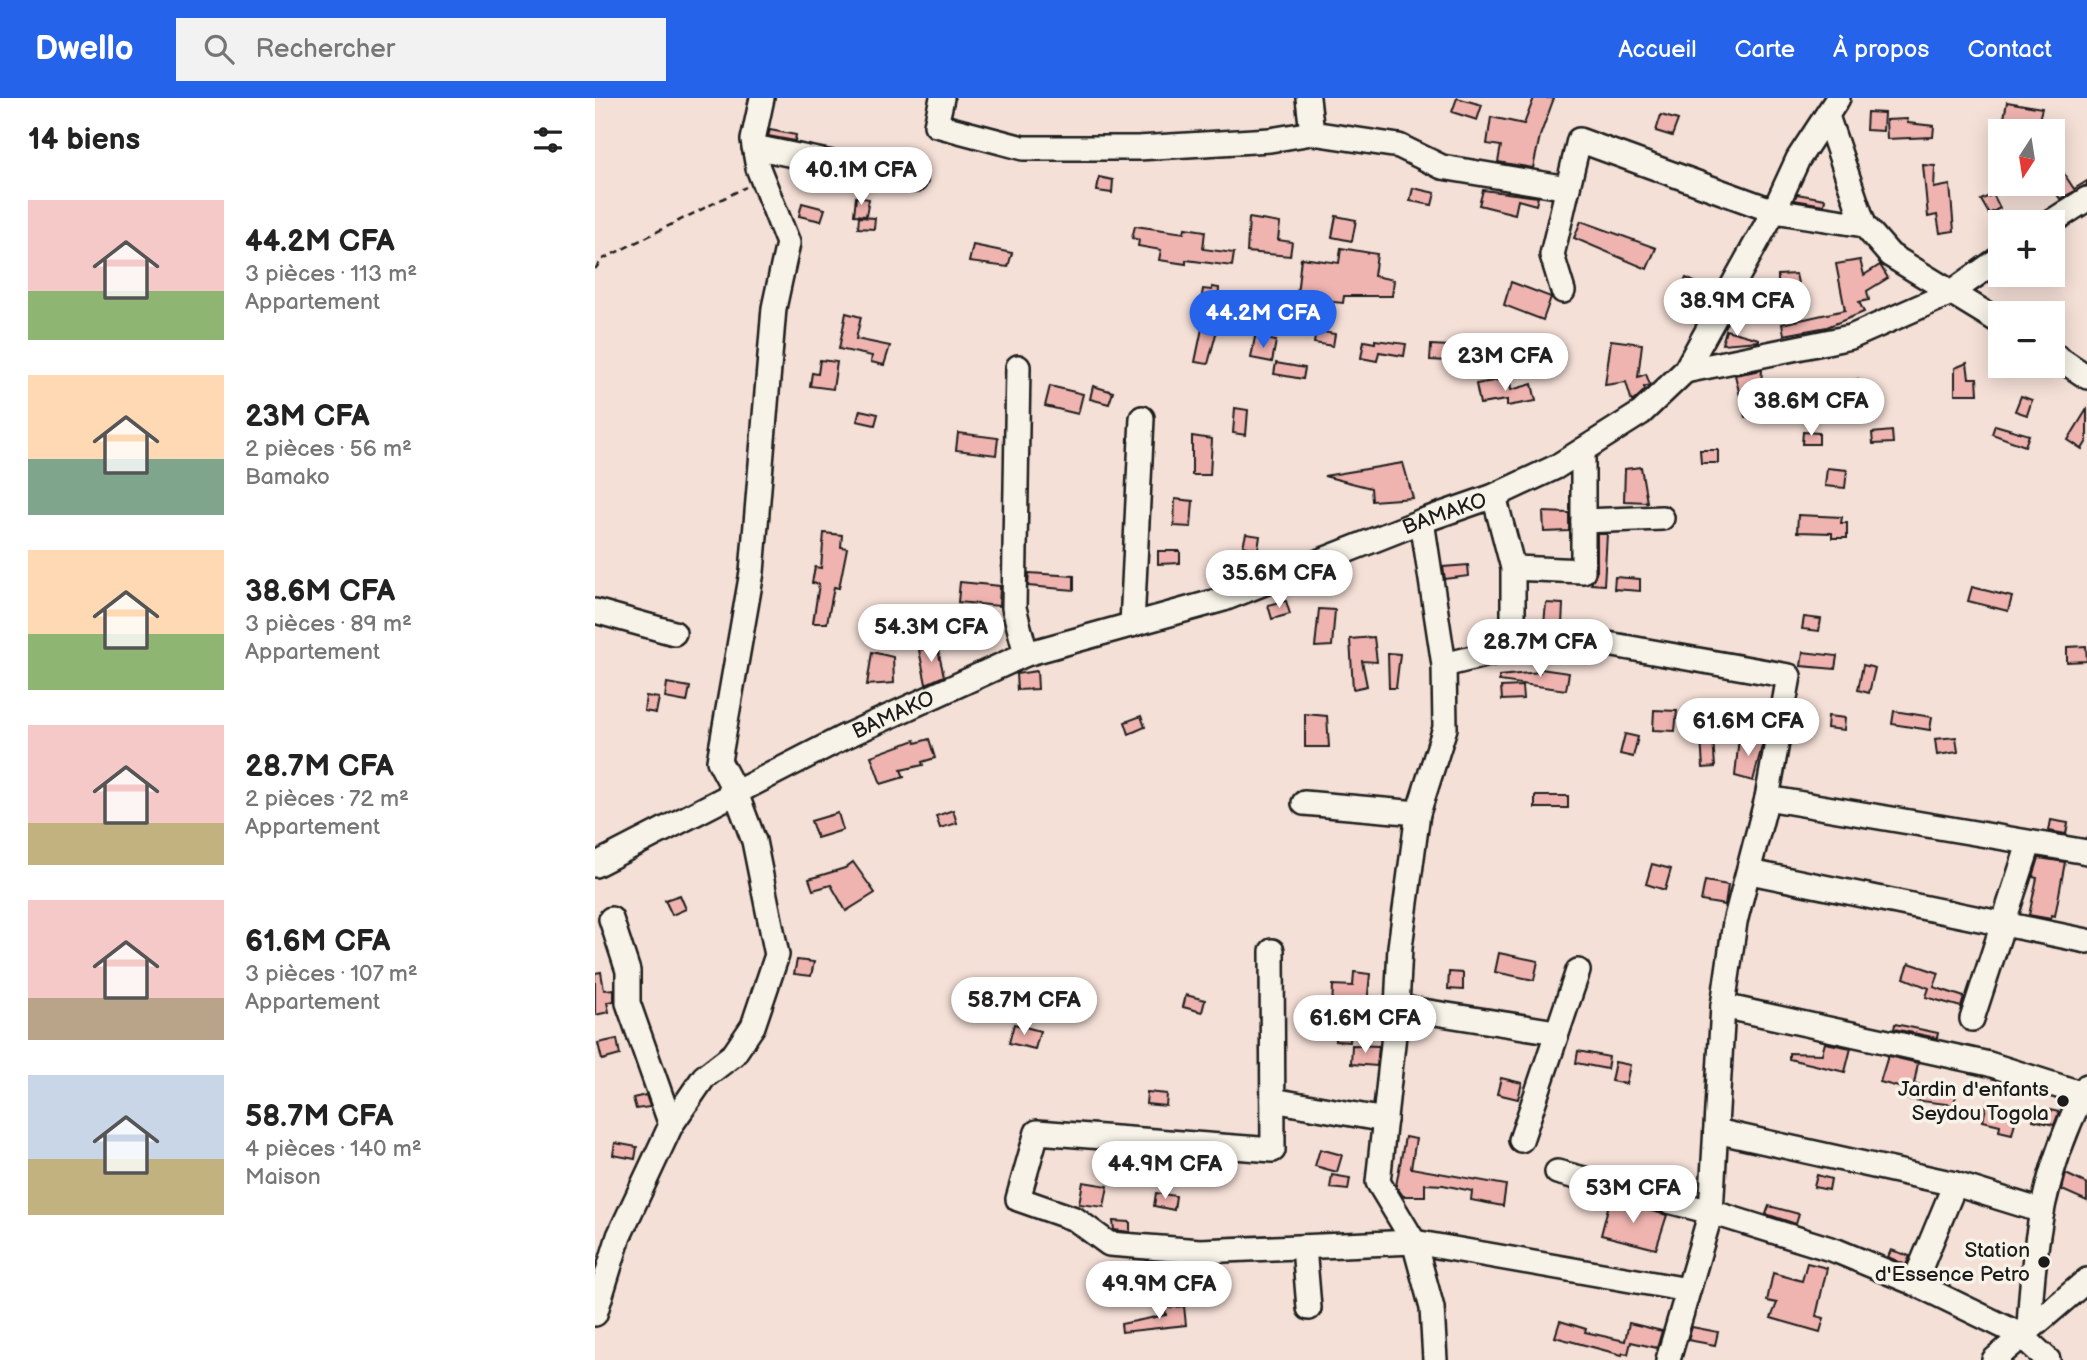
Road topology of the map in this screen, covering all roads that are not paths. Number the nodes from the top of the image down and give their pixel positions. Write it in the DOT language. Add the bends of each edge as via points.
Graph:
graph roads {
  1 [pos="762,98"];
  2 [pos="943,98"];
  3 [pos="1308,98"];
  4 [pos="1833,107"];
  5 [pos="1312,133"];
  6 [pos="754,147"];
  7 [pos="915,180"];
  8 [pos="1568,188"];
  9 [pos="2087,199"];
  10 [pos="1774,211"];
  11 [pos="2065,213"];
  12 [pos="1864,225"];
  13 [pos="1988,267"];
  14 [pos="1563,291"];
  15 [pos="1951,293"];
  16 [pos="1988,314"];
  17 [pos="2065,362"];
  18 [pos="1018,367"];
  19 [pos="1685,371"];
  20 [pos="2087,377"];
  21 [pos="1142,418"];
  22 [pos="1583,450"];
  23 [pos="1494,496"];
  24 [pos="1662,518"];
  25 [pos="1422,521"];
  26 [pos="1583,522"];
  27 [pos="1513,568"];
  28 [pos="595,611"];
  29 [pos="1132,625"];
  30 [pos="674,633"];
  31 [pos="1513,636"];
  32 [pos="1026,654"];
  33 [pos="1444,665"];
  34 [pos="736,793"];
  35 [pos="1767,798"];
  36 [pos="1304,803"];
  37 [pos="1418,813"];
  38 [pos="2029,844"];
  39 [pos="2087,852"];
  40 [pos="595,865"];
  41 [pos="1750,873"];
  42 [pos="611,919"];
  43 [pos="2003,924"];
  44 [pos="2087,941"];
  45 [pos="1272,951"];
  46 [pos="1578,971"];
  47 [pos="1723,1006"];
  48 [pos="1398,1007"];
  49 [pos="1972,1019"];
  50 [pos="1556,1032"];
  51 [pos="2085,1090"];
  52 [pos="1273,1100"];
  53 [pos="1385,1120"];
  54 [pos="671,1125"];
  55 [pos="1716,1131"];
  56 [pos="1521,1140"];
  57 [pos="1557,1172"];
  58 [pos="1955,1184"];
  59 [pos="1711,1212"];
  60 [pos="2042,1212"];
  61 [pos="1414,1242"];
  62 [pos="1304,1247"];
  63 [pos="2087,1280"];
  64 [pos="1914,1283"];
  65 [pos="1688,1290"];
  66 [pos="1309,1308"];
  67 [pos="595,1314"];
  68 [pos="2025,1331"];
  69 [pos="1435,1360"];
  70 [pos="1668,1360"];
  71 [pos="1994,1360"];
  72 [pos="2048,1360"];
  1 -- 6 [label="street"];
  2 -- 5 [label="street" via="936,125 1023,148 1137,148"];
  3 -- 5 [label="street"];
  4 -- 10 [label="street, BAMAKO" via="1798,159"];
  4 -- 12 [label="street"];
  5 -- 8 [label="street" via="1399,146 1442,167"];
  6 -- 7 [label="street"];
  6 -- 34 [label="street" via="788,243 774,308 753,572 719,761"];
  8 -- 10 [label="street" via="1579,140"];
  8 -- 14 [label="street" via="1552,255"];
  9 -- 11 [label="street"];
  10 -- 12 [label="street"];
  10 -- 19 [label="street, BAMAKO"];
  12 -- 15 [label="street" via="1890,255"];
  13 -- 15 [label="street"];
  15 -- 16 [label="street"];
  15 -- 19 [label="street" via="1851,337"];
  17 -- 20 [label="street"];
  18 -- 32 [label="street" via="1014,608"];
  19 -- 22 [label="street, BAMAKO" via="1640,413"];
  21 -- 29 [label="street"];
  22 -- 23 [label="street, BAMAKO"];
  22 -- 26 [label="street"];
  23 -- 25 [label="street, BAMAKO"];
  23 -- 27 [label="street"];
  24 -- 26 [label="street"];
  25 -- 29 [label="street, BAMAKO" via="1224,600"];
  25 -- 33 [label="street"];
  26 -- 27 [label="street" via="1583,571"];
  27 -- 31 [label="street"];
  28 -- 30 [label="street"];
  29 -- 32 [label="street, BAMAKO"];
  31 -- 33 [label="street" via="1513,648"];
  31 -- 35 [label="street" via="1585,640 1789,676"];
  32 -- 34 [label="street, BAMAKO" via="844,737"];
  33 -- 37 [label="street" via="1445,728"];
  34 -- 40 [label="street, BAMAKO"];
  34 -- 54 [label="street" via="754,841 777,955 753,1026 734,1054 704,1077"];
  35 -- 38 [label="street"];
  35 -- 41 [label="street"];
  36 -- 37 [label="street"];
  37 -- 48 [label="street" via="1400,947"];
  38 -- 39 [label="street"];
  38 -- 43 [label="street"];
  41 -- 43 [label="street"];
  41 -- 47 [label="street" via="1735,922"];
  42 -- 54 [label="street" via="628,971 628,1003"];
  43 -- 44 [label="street"];
  43 -- 49 [label="street"];
  45 -- 52 [label="street"];
  46 -- 50 [label="street"];
  47 -- 51 [label="street" via="1989,1064"];
  47 -- 55 [label="street"];
  48 -- 50 [label="street"];
  48 -- 53 [label="street"];
  50 -- 56 [label="street"];
  51 -- 60 [label="street" via="2050,1173"];
  52 -- 53 [label="street"];
  52 -- 62 [label="street" via="1273,1150 1037,1132 1018,1199 1075,1219 1109,1244 1200,1251"];
  53 -- 61 [label="street" via="1378,1182"];
  54 -- 67 [label="street" via="619,1236"];
  55 -- 58 [label="street"];
  55 -- 59 [label="street"];
  57 -- 59 [label="street"];
  58 -- 60 [label="street"];
  58 -- 64 [label="street"];
  59 -- 64 [label="street" via="1837,1251"];
  59 -- 65 [label="street"];
  60 -- 68 [label="street"];
  61 -- 62 [label="street"];
  61 -- 65 [label="street"];
  61 -- 69 [label="street" via="1432,1308"];
  62 -- 66 [label="street"];
  63 -- 68 [label="street"];
  64 -- 68 [label="street"];
  65 -- 70 [label="street"];
  68 -- 71 [label="street"];
  68 -- 72 [label="street"];
}
